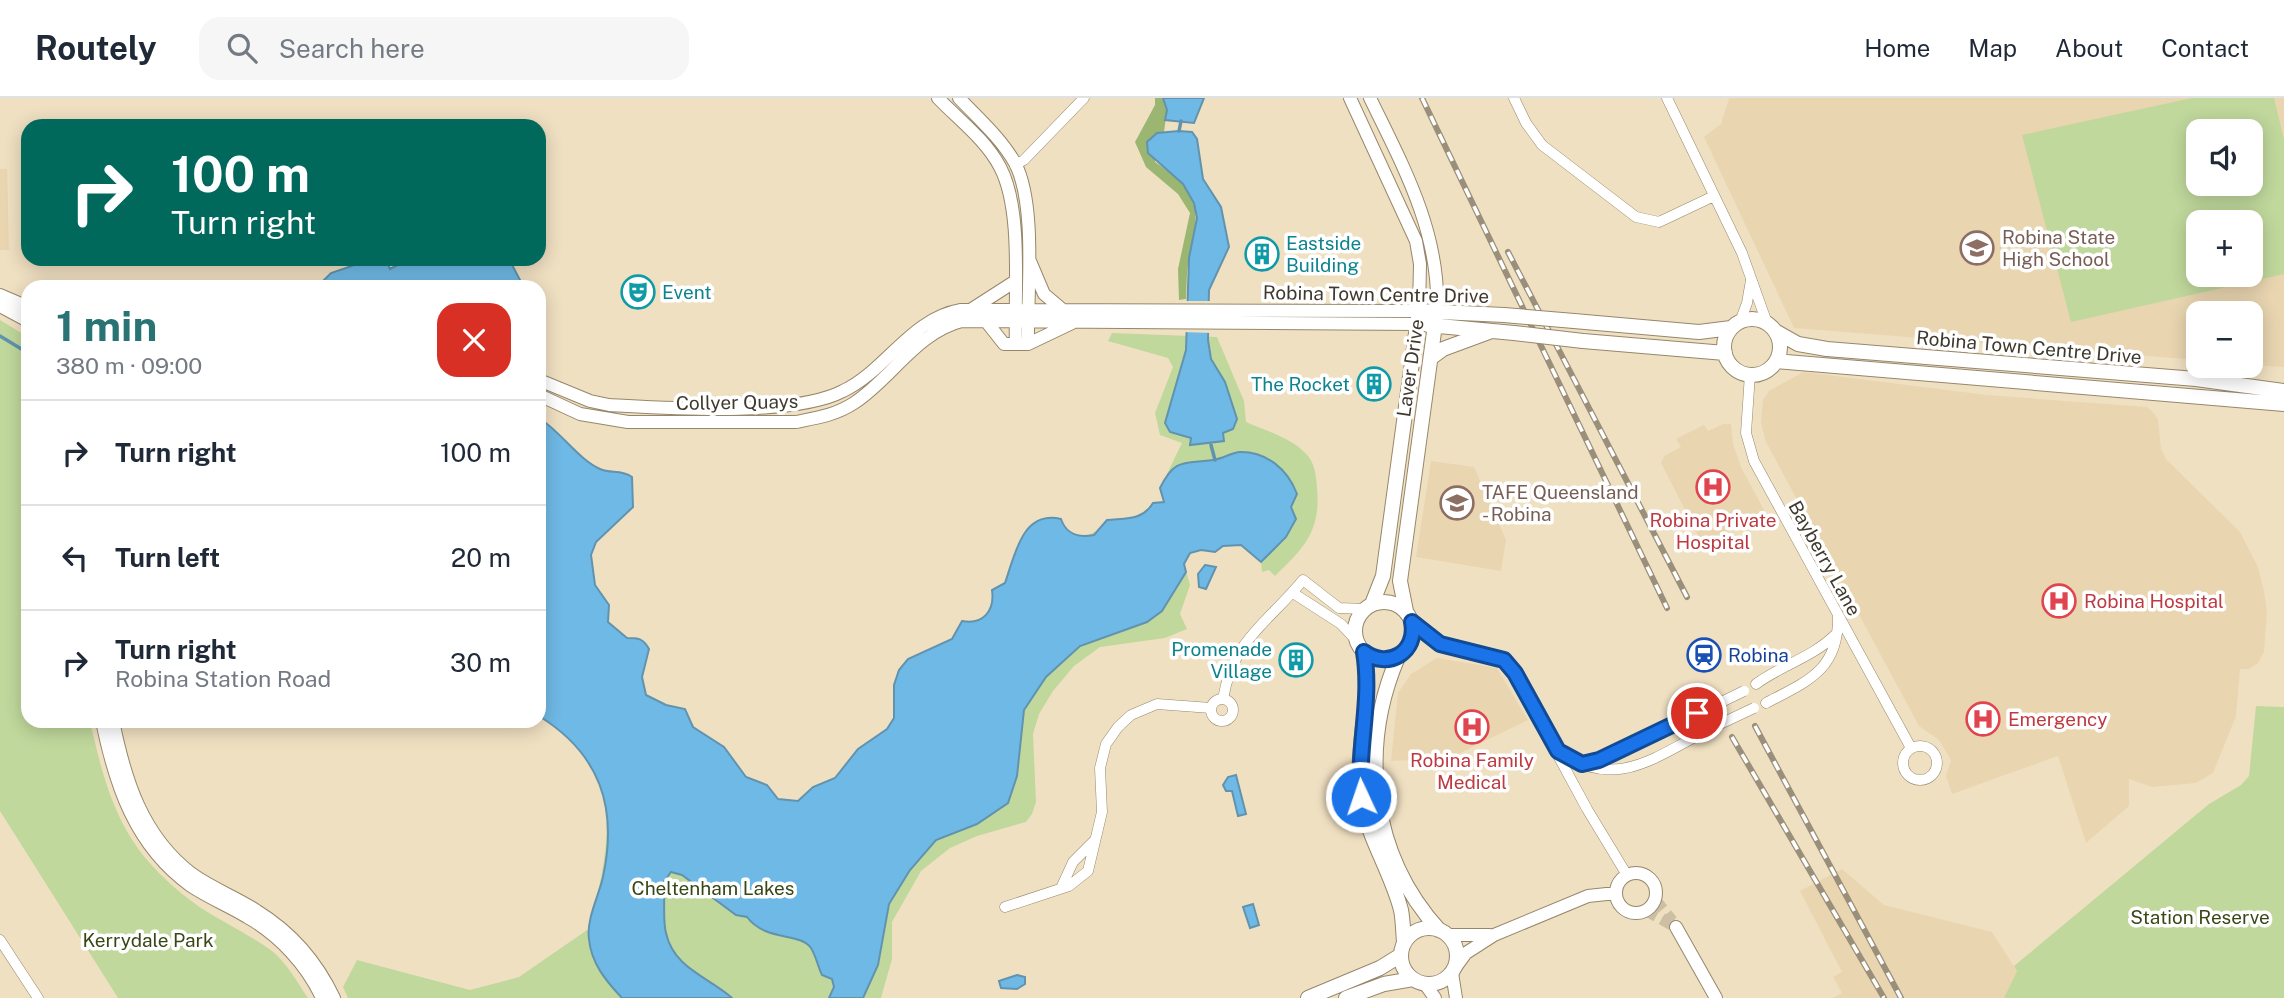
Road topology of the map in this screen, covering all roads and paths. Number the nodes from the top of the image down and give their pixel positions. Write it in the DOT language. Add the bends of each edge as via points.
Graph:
graph roads {
  1 [pos="938,98"];
  2 [pos="959,98"];
  3 [pos="1084,98"];
  4 [pos="1350,98"];
  5 [pos="1370,98"];
  6 [pos="1514,98"];
  7 [pos="1667,98"];
  8 [pos="1015,165"];
  9 [pos="1714,196"];
  10 [pos="1027,254"];
  11 [pos="1751,276"];
  12 [pos="1014,282"];
  13 [pos="0,296"];
  14 [pos="21,304"];
  15 [pos="0,306"];
  16 [pos="972,309"];
  17 [pos="1062,310"];
  18 [pos="1437,310"];
  19 [pos="1021,315"];
  20 [pos="1173,316"];
  21 [pos="21,317"];
  22 [pos="1418,318"];
  23 [pos="985,320"];
  24 [pos="1076,321"];
  25 [pos="1735,325"];
  26 [pos="1436,326"];
  27 [pos="1771,327"];
  28 [pos="1493,331"];
  29 [pos="1022,344"];
  30 [pos="1725,354"];
  31 [pos="1432,357"];
  32 [pos="1776,361"];
  33 [pos="1750,374"];
  34 [pos="546,383"];
  35 [pos="2284,391"];
  36 [pos="546,399"];
  37 [pos="2284,404"];
  38 [pos="1293,593"];
  39 [pos="1369,606"];
  40 [pos="1838,616"];
  41 [pos="1409,617"];
  42 [pos="1835,635"];
  43 [pos="1360,646"];
  44 [pos="1398,657"];
  45 [pos="1756,684"];
  46 [pos="1744,691"];
  47 [pos="1223,699"];
  48 [pos="1766,702"];
  49 [pos="1211,708"];
  50 [pos="1709,708"];
  51 [pos="1754,708"];
  52 [pos="1697,713"];
  53 [pos="1718,725"];
  54 [pos="104,728"];
  55 [pos="115,728"];
  56 [pos="1706,731"];
  57 [pos="1911,748"];
  58 [pos="1558,751"];
  59 [pos="1582,764"];
  60 [pos="1095,840"];
  61 [pos="1627,875"];
  62 [pos="1061,888"];
  63 [pos="1618,899"];
  64 [pos="1005,907"];
  65 [pos="1676,927"];
  66 [pos="1443,932"];
  67 [pos="1494,935"];
  68 [pos="0,940"];
  69 [pos="1402,949"];
  70 [pos="1454,970"];
  71 [pos="1419,982"];
  72 [pos="38,998"];
  73 [pos="322,998"];
  74 [pos="334,998"];
  75 [pos="1308,998"];
  76 [pos="1346,998"];
  77 [pos="1435,998"];
  78 [pos="1456,998"];
  79 [pos="1716,998"];
  1 -- 12 [label="street" via="991,153 1008,183"];
  2 -- 8 [label="street"];
  3 -- 8 [label="street"];
  4 -- 22 [label="street, Laver Drive" via="1416,241"];
  5 -- 18 [label="street, Laver Drive" via="1426,221 1436,263"];
  6 -- 9 [label="street" via="1542,145 1636,217 1659,222"];
  7 -- 9 [label="street"];
  8 -- 10 [label="street" via="1027,199"];
  9 -- 11 [label="street"];
  10 -- 17 [label="street" via="1044,294"];
  10 -- 19 [label="street"];
  11 -- 25 [label="street" via="1748,303"];
  11 -- 27 [label="street"];
  12 -- 16 [label="street"];
  12 -- 19 [label="street"];
  13 -- 14 [label="street"];
  15 -- 21 [label="street"];
  16 -- 19 [label="street, Collyer Quays"];
  16 -- 34 [label="street, Collyer Quays" via="934,317 844,391 792,406 609,405"];
  17 -- 19 [label="street, Collyer Quays"];
  17 -- 20 [label="street, Robina Town Centre Drive"];
  18 -- 22 [label="main road, Robina Town Centre Drive"];
  18 -- 25 [label="main road, Robina Town Centre Drive, bridge" via="1699,332"];
  18 -- 26 [label="main road, Laver Drive"];
  19 -- 23 [label="street, Collyer Quays"];
  19 -- 24 [label="street, Collyer Quays"];
  19 -- 29 [label="street"];
  20 -- 22 [label="street, Robina Town Centre Drive"];
  20 -- 24 [label="street, Robina Town Centre Drive"];
  22 -- 26 [label="main road, Robina Town Centre Drive"];
  22 -- 39 [label="main road, Laver Drive" via="1383,576"];
  23 -- 29 [label="street" via="1004,344"];
  23 -- 36 [label="street, Collyer Quays" via="941,328 851,405 820,418 628,422 580,414"];
  24 -- 29 [label="street"];
  25 -- 27 [label="main road" via="1750,319"];
  25 -- 30 [label="main road" via="1724,345"];
  26 -- 28 [label="main road, Robina Town Centre Drive"];
  26 -- 31 [label="main road, Laver Drive"];
  27 -- 32 [label="main road" via="1780,346"];
  27 -- 35 [label="main road, Robina Town Centre Drive" via="1798,344 1827,349 2183,378"];
  28 -- 30 [label="main road, Robina Town Centre Drive, bridge"];
  28 -- 31 [label="main road"];
  30 -- 33 [label="main road" via="1734,368"];
  31 -- 41 [label="main road, Laver Drive" via="1399,580"];
  32 -- 33 [label="main road" via="1765,371"];
  32 -- 37 [label="main road, Robina Town Centre Drive"];
  33 -- 40 [label="street, Bayberry Lane" via="1749,448"];
  38 -- 39 [label="street" via="1303,580 1339,608"];
  38 -- 43 [label="street" via="1340,624"];
  38 -- 47 [label="street" via="1237,653"];
  39 -- 41 [label="main road" via="1390,603"];
  39 -- 43 [label="main road" via="1355,626"];
  40 -- 42 [label="street"];
  40 -- 57 [label="street, Bayberry Lane"];
  41 -- 44 [label="main road" via="1410,644"];
  41 -- 58 [label="street" via="1440,644 1504,660"];
  42 -- 45 [label="street"];
  42 -- 48 [label="street" via="1832,656 1816,675"];
  43 -- 44 [label="main road" via="1380,660"];
  43 -- 69 [label="main road" via="1368,690 1359,765 1361,797 1401,911"];
  44 -- 66 [label="main road" via="1381,704 1373,761 1376,801 1410,893"];
  46 -- 50 [label="street, bridge"];
  47 -- 49 [label="street"];
  47 -- 49 [label="street" via="1234,708 1228,720 1214,719"];
  49 -- 60 [label="street" via="1157,704 1131,715 1118,727 1106,744 1100,768 1102,812"];
  51 -- 53 [label="street, bridge"];
  52 -- 59 [label="street"];
  54 -- 73 [label="street" via="119,789 149,845 189,884 277,938 304,968"];
  55 -- 74 [label="street" via="131,791 164,846 193,874 286,932 312,961"];
  56 -- 59 [label="street" via="1622,771"];
  58 -- 59 [label="street"];
  58 -- 61 [label="street"];
  60 -- 62 [label="street" via="1073,862"];
  60 -- 62 [label="street" via="1088,871"];
  61 -- 63 [label="street" via="1618,883"];
  61 -- 63 [label="street" via="1643,874 1651,880 1655,900 1638,913 1629,912"];
  62 -- 64 [label="street"];
  63 -- 67 [label="street" via="1588,895"];
  65 -- 79 [label="street"];
  66 -- 67 [label="street"];
  66 -- 69 [label="main road" via="1423,929"];
  66 -- 70 [label="main road" via="1457,950"];
  67 -- 70 [label="street" via="1466,953"];
  68 -- 72 [label="street"];
  69 -- 71 [label="main road" via="1406,973"];
  69 -- 75 [label="main road" via="1380,968"];
  70 -- 71 [label="main road" via="1440,982"];
  70 -- 78 [label="street"];
  71 -- 76 [label="main road" via="1384,984"];
  71 -- 77 [label="street"];
}
